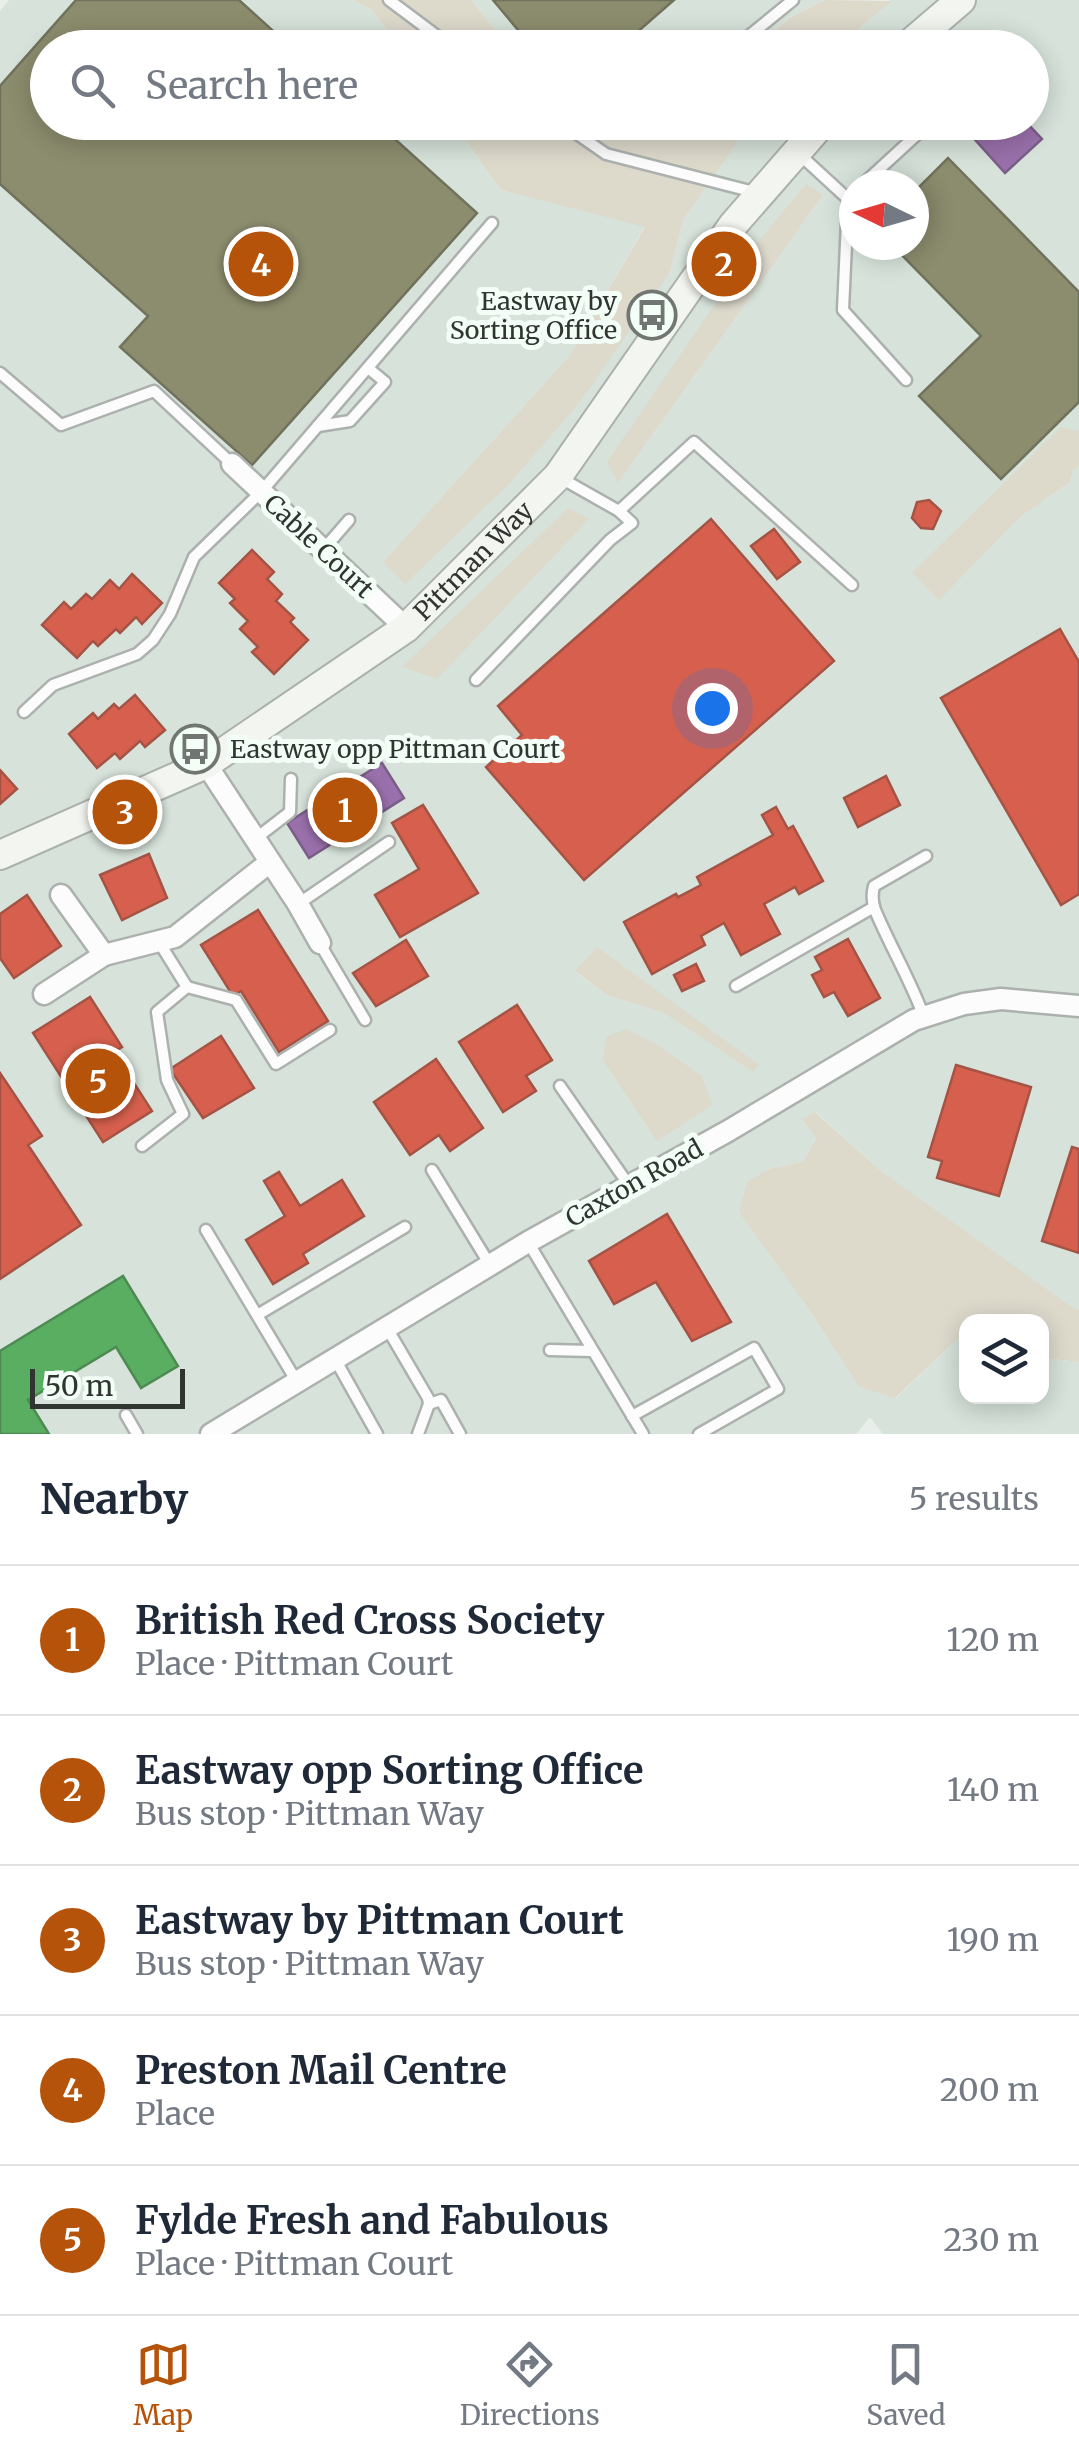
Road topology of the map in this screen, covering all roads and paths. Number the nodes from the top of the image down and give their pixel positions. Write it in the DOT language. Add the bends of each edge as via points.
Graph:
graph roads {
  1 [pos="389,0"];
  2 [pos="793,0"];
  3 [pos="961,0"];
  4 [pos="428,30"];
  5 [pos="756,30"];
  6 [pos="926,30"];
  7 [pos="586,140"];
  8 [pos="807,140"];
  9 [pos="911,140"];
  10 [pos="797,152"];
  11 [pos="878,170"];
  12 [pos="839,186"];
  13 [pos="760,194"];
  14 [pos="492,223"];
  15 [pos="847,260"];
  16 [pos="368,368"];
  17 [pos="0,373"];
  18 [pos="906,380"];
  19 [pos="318,426"];
  20 [pos="232,464"];
  21 [pos="558,476"];
  22 [pos="261,492"];
  23 [pos="619,510"];
  24 [pos="348,520"];
  25 [pos="323,550"];
  26 [pos="852,585"];
  27 [pos="406,628"];
  28 [pos="476,680"];
  29 [pos="24,712"];
  30 [pos="206,764"];
  31 [pos="291,779"];
  32 [pos="255,839"];
  33 [pos="389,842"];
  34 [pos="2,851"];
  35 [pos="926,856"];
  36 [pos="270,862"];
  37 [pos="61,895"];
  38 [pos="298,904"];
  39 [pos="874,907"];
  40 [pos="159,941"];
  41 [pos="320,943"];
  42 [pos="104,956"];
  43 [pos="736,986"];
  44 [pos="187,987"];
  45 [pos="44,994"];
  46 [pos="1079,1006"];
  47 [pos="924,1016"];
  48 [pos="365,1020"];
  49 [pos="330,1030"];
  50 [pos="560,1086"];
  51 [pos="142,1146"];
  52 [pos="432,1170"];
  53 [pos="628,1184"];
  54 [pos="405,1228"];
  55 [pos="206,1230"];
  56 [pos="528,1242"];
  57 [pos="490,1266"];
  58 [pos="258,1314"];
  59 [pos="386,1327"];
  60 [pos="550,1350"];
  61 [pos="592,1351"];
  62 [pos="336,1359"];
  63 [pos="297,1383"];
  64 [pos="429,1404"];
  65 [pos="126,1415"];
  66 [pos="632,1416"];
  67 [pos="137,1434"];
  68 [pos="210,1434"];
  69 [pos="377,1434"];
  70 [pos="418,1434"];
  71 [pos="460,1434"];
  72 [pos="643,1434"];
  73 [pos="699,1434"];
  1 -- 4 [label="lane"];
  2 -- 5 [label="lane"];
  3 -- 6 [label="street"];
  7 -- 13 [label="lane" via="606,154"];
  8 -- 10 [label="street, Pittman Way"];
  9 -- 11 [label="lane"];
  10 -- 12 [label="lane"];
  10 -- 13 [label="street, Pittman Way"];
  13 -- 21 [label="street, Pittman Way"];
  14 -- 16 [label="lane"];
  15 -- 18 [label="lane" via="843,310"];
  16 -- 19 [label="lane"];
  16 -- 19 [label="lane" via="384,382 350,421"];
  17 -- 20 [label="lane" via="61,425 154,391"];
  19 -- 22 [label="lane"];
  20 -- 22 [label="street, Cable Court"];
  21 -- 23 [label="lane"];
  21 -- 27 [label="street, Pittman Way"];
  22 -- 25 [label="street, Cable Court"];
  22 -- 29 [label="lane" via="194,557 153,640 136,654 54,685"];
  23 -- 26 [label="lane" via="694,442"];
  23 -- 28 [label="lane" via="632,522"];
  24 -- 25 [label="lane"];
  25 -- 27 [label="street, Cable Court"];
  27 -- 30 [label="street, Pittman Way"];
  30 -- 32 [label="street"];
  30 -- 34 [label="street, Pittman Way"];
  31 -- 32 [label="lane" via="290,812"];
  32 -- 36 [label="street"];
  33 -- 38 [label="lane"];
  35 -- 39 [label="lane" via="874,886"];
  36 -- 38 [label="street"];
  36 -- 40 [label="street" via="175,937"];
  37 -- 42 [label="street"];
  38 -- 41 [label="street"];
  39 -- 43 [label="lane"];
  39 -- 47 [label="lane"];
  40 -- 42 [label="street"];
  40 -- 44 [label="lane"];
  41 -- 48 [label="lane"];
  42 -- 45 [label="street"];
  44 -- 49 [label="lane" via="236,1000 276,1064"];
  44 -- 51 [label="lane" via="156,1012 167,1080 183,1114"];
  46 -- 47 [label="street, Caxton Road" via="1001,999"];
  47 -- 53 [label="street, Caxton Road"];
  50 -- 53 [label="lane"];
  52 -- 57 [label="lane"];
  53 -- 56 [label="street, Caxton Road"];
  54 -- 58 [label="lane"];
  55 -- 58 [label="lane"];
  56 -- 57 [label="street, Caxton Road"];
  56 -- 61 [label="lane"];
  57 -- 59 [label="street, Caxton Road"];
  58 -- 63 [label="lane"];
  59 -- 62 [label="street, Caxton Road"];
  59 -- 64 [label="lane"];
  60 -- 61 [label="lane"];
  61 -- 66 [label="lane"];
  62 -- 63 [label="street, Caxton Road"];
  62 -- 69 [label="lane"];
  63 -- 68 [label="street, Caxton Road"];
  64 -- 70 [label="lane"];
  64 -- 71 [label="lane" via="441,1400"];
  65 -- 67 [label="lane"];
  66 -- 72 [label="lane"];
  66 -- 73 [label="lane" via="754,1348 778,1388"];
}
